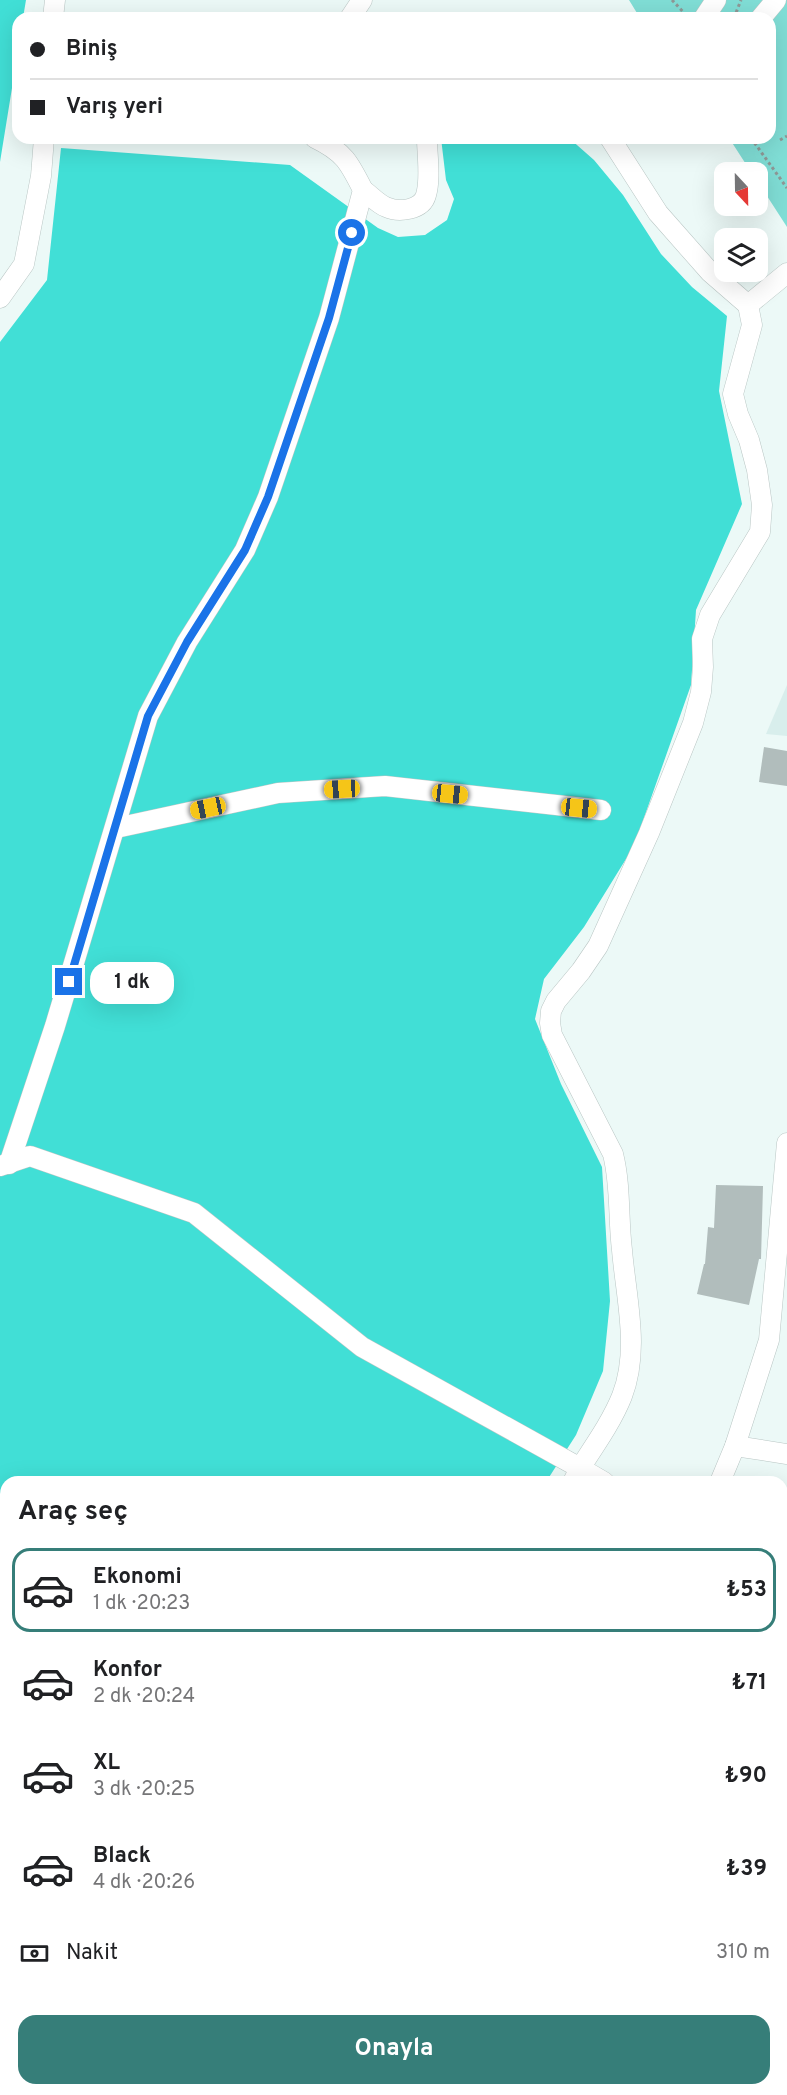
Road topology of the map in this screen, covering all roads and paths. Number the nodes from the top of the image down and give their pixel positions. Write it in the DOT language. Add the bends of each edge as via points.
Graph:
graph roads {
  1 [pos="672,0"];
  2 [pos="776,0"];
  3 [pos="683,12"];
  4 [pos="766,12"];
  5 [pos="787,136"];
  6 [pos="780,140"];
  7 [pos="44,144"];
  8 [pos="328,144"];
  9 [pos="427,144"];
  10 [pos="614,144"];
  11 [pos="755,144"];
  12 [pos="787,188"];
  13 [pos="363,190"];
  14 [pos="787,273"];
  15 [pos="0,298"];
  16 [pos="748,305"];
  17 [pos="601,810"];
  18 [pos="116,828"];
  19 [pos="787,1143"];
  20 [pos="4,1165"];
  21 [pos="782,1272"];
  22 [pos="735,1446"];
  23 [pos="787,1454"];
  24 [pos="577,1475"];
  25 [pos="722,1476"];
  1 -- 3 [label="path"];
  2 -- 4 [label="street"];
  5 -- 6 [label="path"];
  7 -- 15 [label="street" via="24,264"];
  8 -- 13 [label="street" via="345,158"];
  9 -- 13 [label="street" via="427,193 423,202 400,210 386,207"];
  10 -- 16 [label="street" via="658,213 710,272"];
  11 -- 12 [label="path"];
  13 -- 18 [label="street" via="329,318 268,497 245,550 187,642 148,716"];
  14 -- 16 [label="street"];
  16 -- 24 [label="street" via="752,325 733,394 757,470 762,505 760,532 710,615 702,639 701,692 693,723 631,874 598,945 551,1011 552,1035 613,1154 630,1308 630,1360 623,1394"];
  17 -- 18 [label="street" via="385,786 278,793"];
  18 -- 20 [label="street" via="55,1026"];
  19 -- 21 [label="street"];
  20 -- 24 [label="street" via="30,1156 194,1213 362,1347"];
  21 -- 22 [label="street" via="769,1340"];
  22 -- 23 [label="street"];
  22 -- 25 [label="street"];
}
